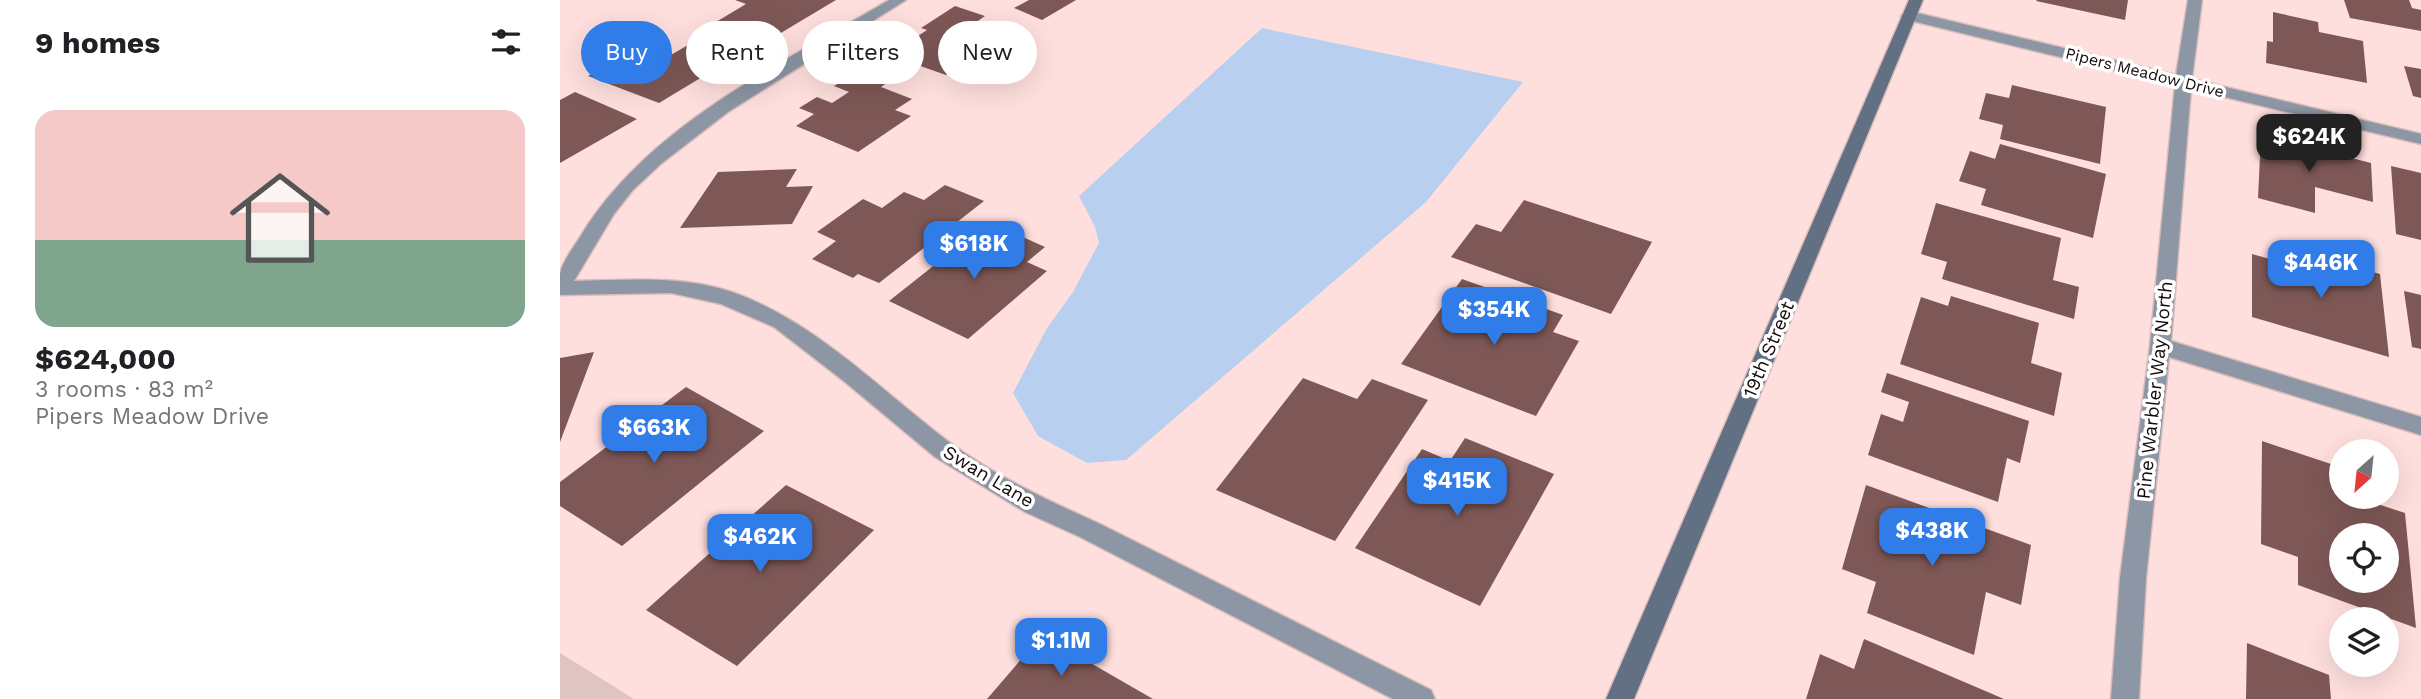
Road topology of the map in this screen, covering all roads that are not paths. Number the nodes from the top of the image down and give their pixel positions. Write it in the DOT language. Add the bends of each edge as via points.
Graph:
graph roads {
  1 [pos="899,0"];
  2 [pos="2194,0"];
  3 [pos="1912,8"];
  4 [pos="2183,82"];
  5 [pos="2421,139"];
  6 [pos="560,288"];
  7 [pos="2160,346"];
  8 [pos="2421,426"];
  9 [pos="1421,699"];
  10 [pos="1619,699"];
  11 [pos="2125,699"];
  1 -- 6 [label="street" via="696,125 627,186 601,219"];
  2 -- 4 [label="street, Pine Warbler Way North"];
  3 -- 4 [label="street, Pipers Meadow Drive"];
  3 -- 10 [label="street, 19th Street"];
  4 -- 5 [label="street, Pipers Meadow Drive"];
  4 -- 7 [label="street, Pine Warbler Way North"];
  6 -- 9 [label="street, Swan Lane" via="671,286 726,298 781,322 943,450 1033,505"];
  7 -- 8 [label="street"];
  7 -- 11 [label="street, Pine Warbler Way North" via="2133,578"];
}
